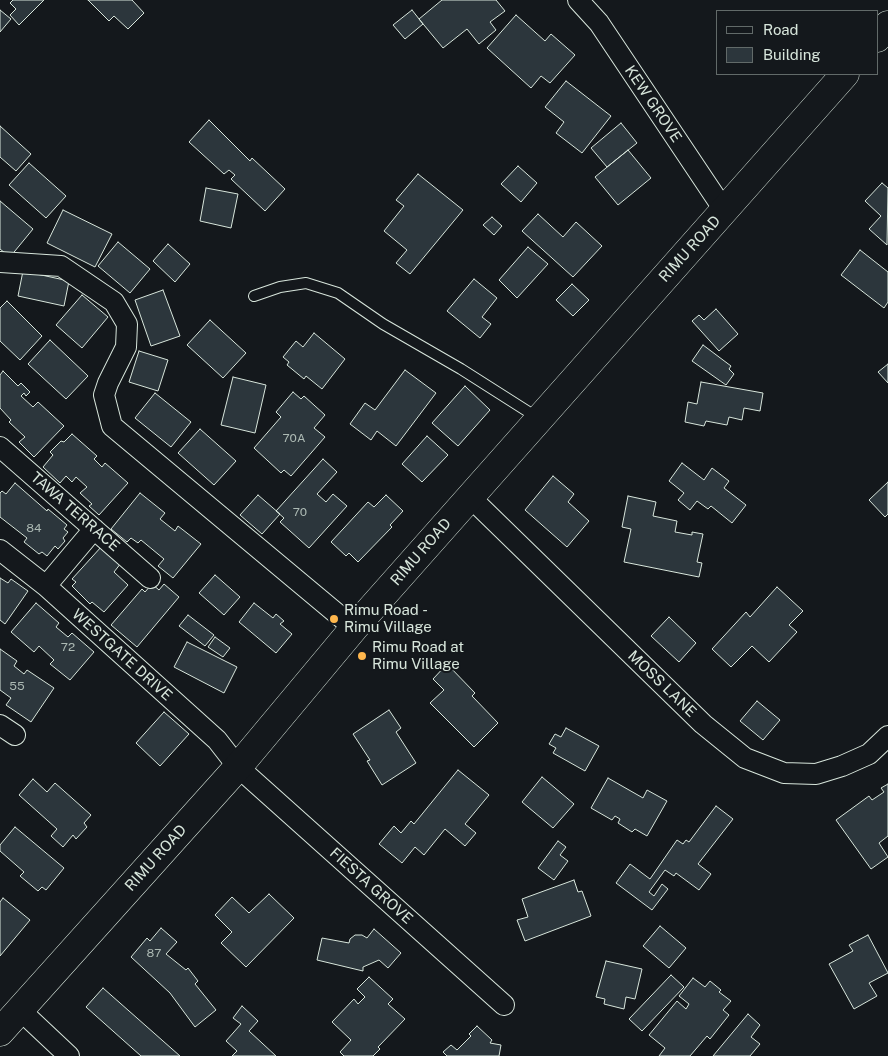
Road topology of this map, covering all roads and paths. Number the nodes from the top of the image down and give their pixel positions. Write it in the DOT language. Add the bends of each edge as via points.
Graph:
graph roads {
  1 [pos="578,0"];
  2 [pos="888,25"];
  3 [pos="878,37"];
  4 [pos="844,75"];
  5 [pos="724,210"];
  6 [pos="0,262"];
  7 [pos="254,296"];
  8 [pos="538,419"];
  9 [pos="0,447"];
  10 [pos="470,497"];
  11 [pos="94,529"];
  12 [pos="0,550"];
  13 [pos="150,578"];
  14 [pos="46,586"];
  15 [pos="354,628"];
  16 [pos="888,736"];
  17 [pos="238,767"];
  18 [pos="504,1005"];
  19 [pos="19,1009"];
  20 [pos="0,1032"];
  21 [pos="69,1056"];
  1 -- 5 [label="street, KEW GROVE" via="599,23"];
  2 -- 3 [label="main road"];
  4 -- 5 [label="main road, RIMU ROAD"];
  5 -- 8 [label="main road, RIMU ROAD"];
  6 -- 15 [label="street" via="61,266 114,302 127,324 126,347 104,395 112,426"];
  7 -- 8 [label="lane" via="306,283 338,293"];
  8 -- 10 [label="main road, RIMU ROAD"];
  9 -- 11 [label="street, TAWA TERRACE"];
  10 -- 15 [label="main road, RIMU ROAD"];
  10 -- 16 [label="street, MOSS LANE" via="703,724 745,758 784,773 816,774 869,754"];
  11 -- 13 [label="street, TAWA TERRACE"];
  11 -- 14 [label="street"];
  12 -- 14 [label="street, WESTGATE DRIVE"];
  14 -- 17 [label="street, WESTGATE DRIVE" via="217,740"];
  15 -- 17 [label="main road, RIMU ROAD"];
  17 -- 18 [label="street, FIESTA GROVE"];
  17 -- 19 [label="main road, RIMU ROAD"];
  19 -- 20 [label="main road, RIMU ROAD"];
  19 -- 21 [label="street"];
}
